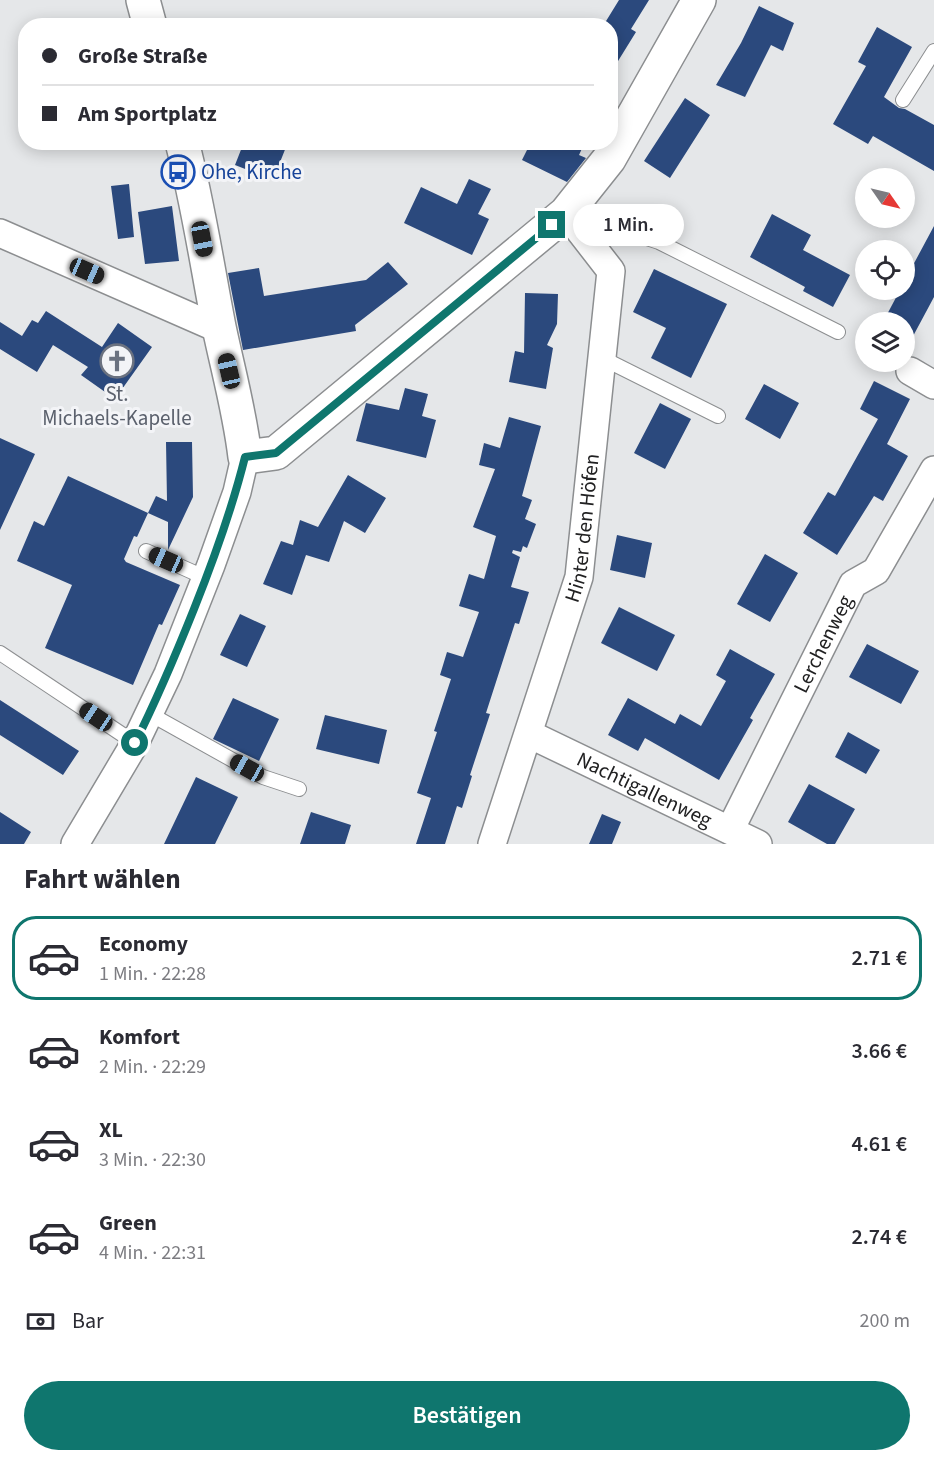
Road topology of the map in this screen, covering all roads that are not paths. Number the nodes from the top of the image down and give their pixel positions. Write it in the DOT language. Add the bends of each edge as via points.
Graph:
graph roads {
  1 [pos="144,0"];
  2 [pos="699,0"];
  3 [pos="148,18"];
  4 [pos="934,51"];
  5 [pos="903,100"];
  6 [pos="618,143"];
  7 [pos="184,150"];
  8 [pos="614,150"];
  9 [pos="574,223"];
  10 [pos="0,233"];
  11 [pos="219,329"];
  12 [pos="838,332"];
  13 [pos="602,358"];
  14 [pos="718,416"];
  15 [pos="245,457"];
  16 [pos="934,470"];
  17 [pos="146,551"];
  18 [pos="206,578"];
  19 [pos="0,653"];
  20 [pos="150,714"];
  21 [pos="529,734"];
  22 [pos="135,743"];
  23 [pos="299,789"];
  24 [pos="730,830"];
  25 [pos="75,844"];
  26 [pos="492,844"];
  27 [pos="758,844"];
  1 -- 3 [label="street"];
  2 -- 6 [label="street"];
  4 -- 5 [label="lane"];
  7 -- 11 [label="street"];
  8 -- 9 [label="street"];
  9 -- 12 [label="lane" via="619,229 659,242"];
  9 -- 13 [label="street, Hinter den Höfen" via="611,271"];
  9 -- 15 [label="street" via="276,453"];
  10 -- 11 [label="street"];
  11 -- 15 [label="street"];
  13 -- 14 [label="lane"];
  13 -- 21 [label="street, Hinter den Höfen" via="579,577"];
  15 -- 18 [label="street" via="237,492"];
  16 -- 24 [label="street, Lerchenweg" via="876,571 853,584"];
  17 -- 18 [label="lane"];
  18 -- 20 [label="street"];
  19 -- 22 [label="lane"];
  20 -- 22 [label="street"];
  20 -- 23 [label="lane" via="263,777"];
  21 -- 24 [label="street, Nachtigallenweg"];
  21 -- 26 [label="street, Hinter den Höfen"];
  22 -- 25 [label="street"];
  24 -- 27 [label="street, Nachtigallenweg"];
}
